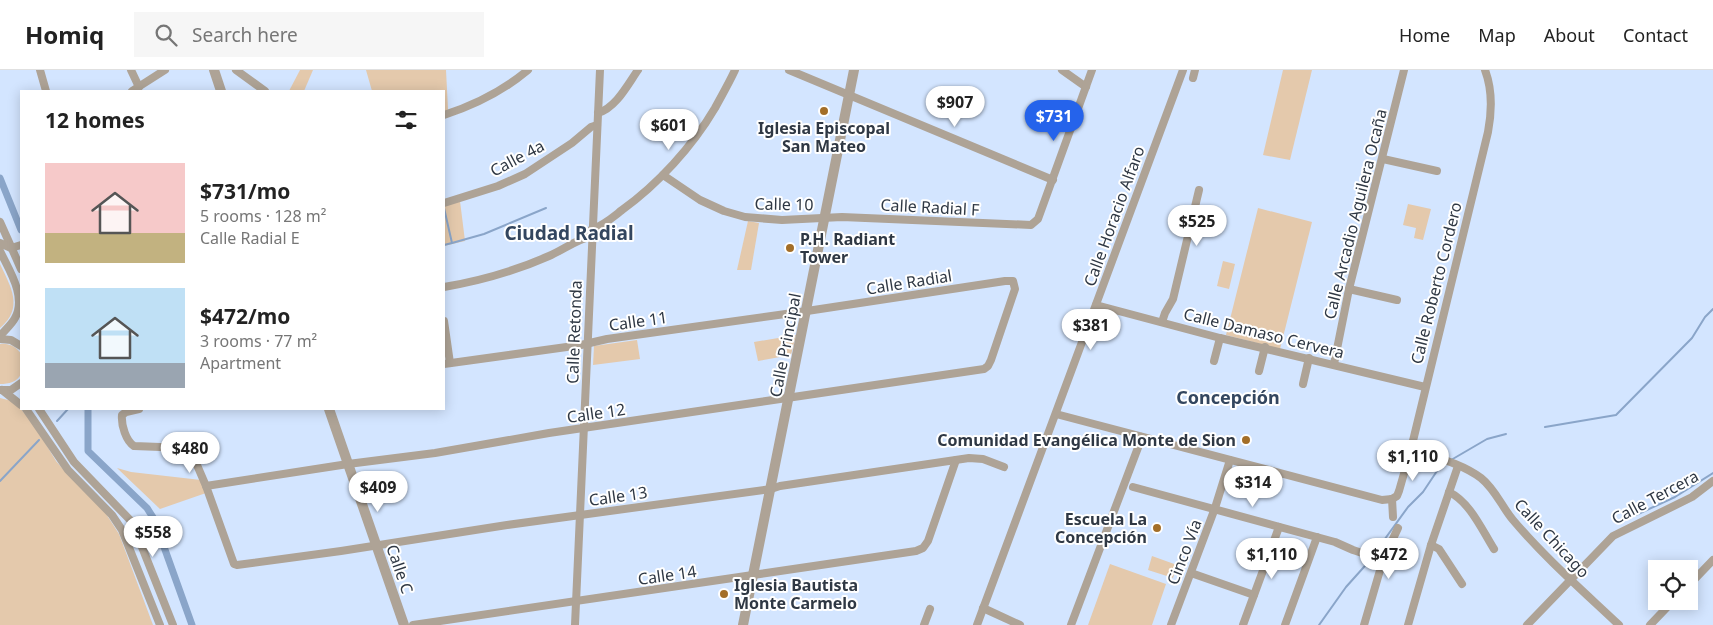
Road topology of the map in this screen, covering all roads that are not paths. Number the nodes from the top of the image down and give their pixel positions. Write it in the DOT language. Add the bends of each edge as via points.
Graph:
graph roads {
  1 [pos="40,70"];
  2 [pos="131,70"];
  3 [pos="165,70"];
  4 [pos="214,70"];
  5 [pos="236,70"];
  6 [pos="528,70"];
  7 [pos="600,70"];
  8 [pos="638,70"];
  9 [pos="735,70"];
  10 [pos="789,70"];
  11 [pos="854,70"];
  12 [pos="1062,70"];
  13 [pos="1092,70"];
  14 [pos="1183,70"];
  15 [pos="1404,70"];
  16 [pos="1484,70"];
  17 [pos="1086,87"];
  18 [pos="136,89"];
  19 [pos="46,90"];
  20 [pos="221,90"];
  21 [pos="264,90"];
  22 [pos="849,96"];
  23 [pos="598,113"];
  24 [pos="445,116"];
  25 [pos="597,125"];
  26 [pos="1383,158"];
  27 [pos="1437,171"];
  28 [pos="663,175"];
  29 [pos="1053,180"];
  30 [pos="1199,190"];
  31 [pos="445,203"];
  32 [pos="825,219"];
  33 [pos="0,222"];
  34 [pos="592,232"];
  35 [pos="0,243"];
  36 [pos="20,245"];
  37 [pos="11,248"];
  38 [pos="0,251"];
  39 [pos="7,266"];
  40 [pos="20,267"];
  41 [pos="445,287"];
  42 [pos="1349,289"];
  43 [pos="1396,300"];
  44 [pos="1096,305"];
  45 [pos="807,312"];
  46 [pos="1162,322"];
  47 [pos="445,335"];
  48 [pos="0,338"];
  49 [pos="1220,338"];
  50 [pos="588,343"];
  51 [pos="20,345"];
  52 [pos="1265,348"];
  53 [pos="1309,358"];
  54 [pos="1214,361"];
  55 [pos="447,363"];
  56 [pos="1334,364"];
  57 [pos="988,366"];
  58 [pos="1259,371"];
  59 [pos="20,384"];
  60 [pos="1304,384"];
  61 [pos="1425,387"];
  62 [pos="1,390"];
  63 [pos="789,399"];
  64 [pos="20,404"];
  65 [pos="27,410"];
  66 [pos="135,410"];
  67 [pos="329,410"];
  68 [pos="41,412"];
  69 [pos="1056,414"];
  70 [pos="584,429"];
  71 [pos="1142,437"];
  72 [pos="1411,449"];
  73 [pos="956,460"];
  74 [pos="1230,460"];
  75 [pos="348,464"];
  76 [pos="1457,465"];
  77 [pos="1004,467"];
  78 [pos="1713,481"];
  79 [pos="206,486"];
  80 [pos="1133,487"];
  81 [pos="771,488"];
  82 [pos="1449,492"];
  83 [pos="1392,499"];
  84 [pos="1215,508"];
  85 [pos="580,515"];
  86 [pos="1393,517"];
  87 [pos="1279,527"];
  88 [pos="1398,528"];
  89 [pos="1317,537"];
  90 [pos="140,542"];
  91 [pos="376,545"];
  92 [pos="1431,545"];
  93 [pos="1494,549"];
  94 [pos="1381,559"];
  95 [pos="1713,560"];
  96 [pos="140,573"];
  97 [pos="1191,573"];
  98 [pos="753,576"];
  99 [pos="1698,576"];
  100 [pos="1570,579"];
  101 [pos="1462,584"];
  102 [pos="160,592"];
  103 [pos="1254,596"];
  104 [pos="576,602"];
  105 [pos="930,608"];
  106 [pos="983,608"];
  107 [pos="1664,610"];
  108 [pos="160,625"];
  109 [pos="173,625"];
  110 [pos="404,625"];
  111 [pos="413,625"];
  112 [pos="575,625"];
  113 [pos="743,625"];
  114 [pos="924,625"];
  115 [pos="977,625"];
  116 [pos="1020,625"];
  117 [pos="1071,625"];
  118 [pos="1171,625"];
  119 [pos="1244,625"];
  120 [pos="1285,625"];
  121 [pos="1364,625"];
  122 [pos="1408,625"];
  123 [pos="1527,625"];
  124 [pos="1619,625"];
  125 [pos="1650,625"];
  1 -- 19 [label="street"];
  2 -- 18 [label="street"];
  3 -- 18 [label="street"];
  4 -- 20 [label="street"];
  5 -- 21 [label="street"];
  6 -- 24 [label="street" via="497,92"];
  7 -- 23 [label="street, Calle Retonda"];
  8 -- 23 [label="street" via="615,100"];
  9 -- 28 [label="street" via="709,117"];
  10 -- 22 [label="street"];
  11 -- 22 [label="street, Calle Principal"];
  12 -- 17 [label="street"];
  13 -- 17 [label="street"];
  14 -- 44 [label="street, Calle Horacio Alfaro"];
  15 -- 26 [label="street, Calle Arcadio Aguilera Ocaña"];
  16 -- 61 [label="street, Calle Roberto Cordero" via="1492,105 1488,132"];
  17 -- 29 [label="street"];
  22 -- 29 [label="street"];
  22 -- 32 [label="street, Calle Principal"];
  23 -- 25 [label="street, Calle Retonda"];
  25 -- 31 [label="street, Calle 4a" via="513,180"];
  25 -- 34 [label="street, Calle Retonda"];
  26 -- 27 [label="street"];
  26 -- 42 [label="street, Calle Arcadio Aguilera Ocaña"];
  28 -- 32 [label="street, Calle 10" via="700,200 745,218"];
  28 -- 34 [label="street"];
  29 -- 32 [label="street, Calle Radial F" via="1034,224"];
  30 -- 46 [label="street" via="1173,298"];
  32 -- 45 [label="street, Calle Principal"];
  33 -- 37 [label="street"];
  34 -- 41 [label="street" via="515,270"];
  34 -- 50 [label="street, Calle Retonda"];
  35 -- 37 [label="street"];
  36 -- 37 [label="street"];
  37 -- 39 [label="street"];
  37 -- 40 [label="street"];
  38 -- 39 [label="street"];
  39 -- 48 [label="street" via="17,288 20,305 16,318"];
  42 -- 43 [label="street"];
  42 -- 56 [label="street, Calle Arcadio Aguilera Ocaña"];
  44 -- 46 [label="street, Calle Damaso Cervera"];
  44 -- 69 [label="street, Calle Horacio Alfaro"];
  45 -- 50 [label="street, Calle 11"];
  45 -- 57 [label="street, Calle Radial" via="1014,282 1015,289"];
  45 -- 63 [label="street, Calle Principal"];
  46 -- 49 [label="street, Calle Damaso Cervera"];
  47 -- 55 [label="street"];
  48 -- 51 [label="street"];
  49 -- 52 [label="street, Calle Damaso Cervera"];
  49 -- 54 [label="street"];
  50 -- 55 [label="street, Calle 11"];
  50 -- 70 [label="street, Calle Retonda"];
  52 -- 53 [label="street, Calle Damaso Cervera"];
  52 -- 58 [label="street"];
  53 -- 56 [label="street, Calle Damaso Cervera"];
  53 -- 60 [label="street"];
  56 -- 61 [label="street, Calle Damaso Cervera"];
  57 -- 63 [label="street, Calle 12"];
  59 -- 62 [label="street" via="10,390"];
  61 -- 72 [label="street, Calle Roberto Cordero"];
  62 -- 64 [label="street"];
  63 -- 70 [label="street, Calle 12"];
  63 -- 81 [label="street, Calle Principal"];
  65 -- 96 [label="street" via="68,470 117,522"];
  66 -- 79 [label="street" via="122,415 131,445 192,451"];
  67 -- 75 [label="street, Calle C"];
  68 -- 90 [label="street" via="74,462 132,522"];
  69 -- 71 [label="street"];
  69 -- 106 [label="street, Calle Horacio Alfaro"];
  70 -- 75 [label="street, Calle 12"];
  70 -- 85 [label="street, Calle Retonda"];
  71 -- 74 [label="street"];
  71 -- 117 [label="street"];
  72 -- 76 [label="street, Calle Chicago"];
  72 -- 83 [label="street, Calle Roberto Cordero" via="1399,491"];
  73 -- 77 [label="street, Calle 13" via="975,458"];
  73 -- 81 [label="street, Calle 13"];
  73 -- 98 [label="street, Calle 14" via="923,548"];
  74 -- 83 [label="street" via="1382,500"];
  74 -- 84 [label="street, Cinco Vía"];
  75 -- 79 [label="street, Calle 12"];
  75 -- 91 [label="street, Calle C"];
  76 -- 82 [label="street"];
  76 -- 100 [label="street, Calle Chicago" via="1491,488 1513,521"];
  78 -- 100 [label="street, Calle Tercera" via="1692,497 1612,536"];
  79 -- 91 [label="street, Calle 13" via="235,564"];
  80 -- 84 [label="street"];
  81 -- 85 [label="street, Calle 13"];
  81 -- 98 [label="street, Calle Principal"];
  82 -- 92 [label="street"];
  82 -- 93 [label="street" via="1469,509"];
  83 -- 86 [label="street"];
  84 -- 87 [label="street"];
  84 -- 97 [label="street, Cinco Vía"];
  85 -- 91 [label="street, Calle 13"];
  85 -- 104 [label="street, Calle Retonda"];
  87 -- 89 [label="street"];
  87 -- 103 [label="street"];
  88 -- 94 [label="street"];
  89 -- 94 [label="street"];
  89 -- 120 [label="street"];
  90 -- 96 [label="street"];
  90 -- 102 [label="street"];
  91 -- 110 [label="street, Calle C"];
  92 -- 101 [label="street" via="1439,549"];
  92 -- 122 [label="street"];
  94 -- 121 [label="street"];
  95 -- 99 [label="street"];
  96 -- 102 [label="street"];
  96 -- 108 [label="street"];
  97 -- 103 [label="street"];
  97 -- 118 [label="street, Cinco Vía"];
  98 -- 104 [label="street, Calle 14"];
  98 -- 113 [label="street, Calle Principal"];
  100 -- 123 [label="street, Calle Tercera"];
  100 -- 124 [label="street, Calle Chicago"];
  102 -- 109 [label="street"];
  103 -- 119 [label="street"];
  104 -- 111 [label="street, Calle 14"];
  104 -- 112 [label="street, Calle Retonda"];
  105 -- 114 [label="street"];
  106 -- 115 [label="street, Calle Horacio Alfaro"];
  106 -- 116 [label="street"];
  107 -- 125 [label="street"];
}
